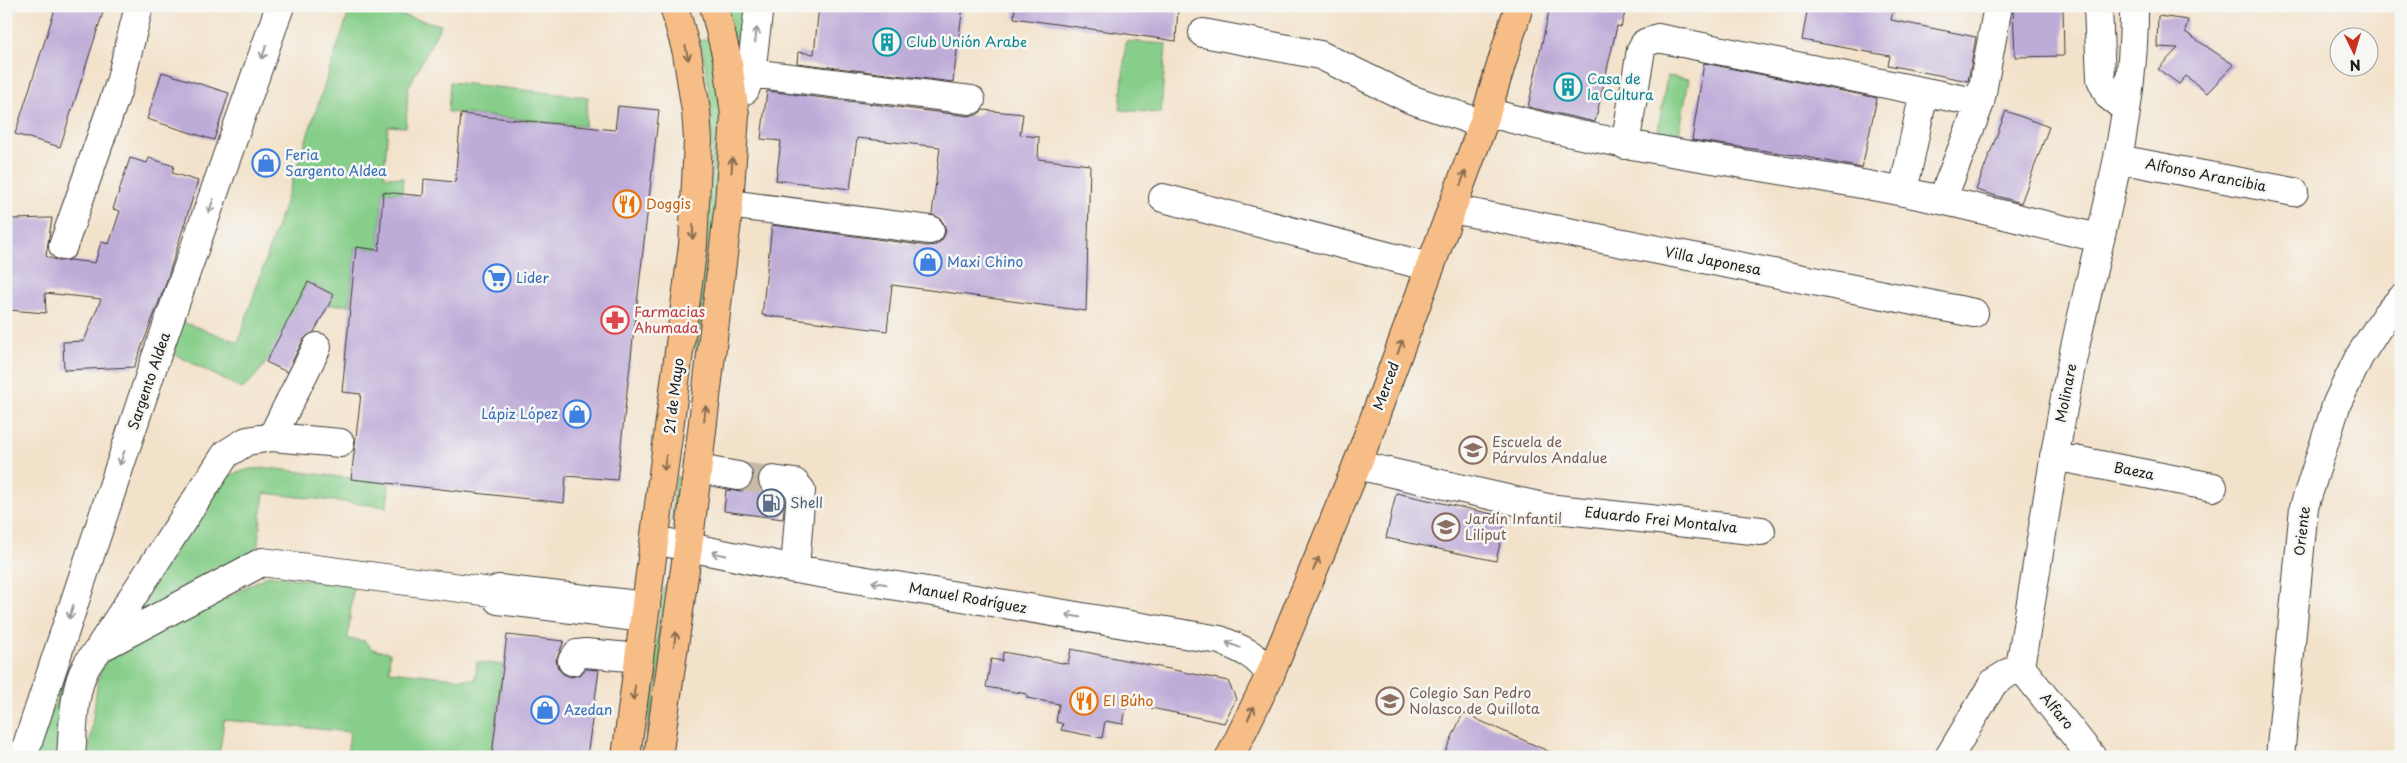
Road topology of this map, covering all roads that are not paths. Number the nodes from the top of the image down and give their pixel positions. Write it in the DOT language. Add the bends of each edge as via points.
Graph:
graph roads {
  1 [pos="140,6"];
  2 [pos="280,6"];
  3 [pos="674,6"];
  4 [pos="714,6"];
  5 [pos="759,6"];
  6 [pos="1519,6"];
  7 [pos="1998,6"];
  8 [pos="2098,6"];
  9 [pos="2134,6"];
  10 [pos="1203,33"];
  11 [pos="751,74"];
  12 [pos="1924,92"];
  13 [pos="971,100"];
  14 [pos="1980,103"];
  15 [pos="2126,109"];
  16 [pos="735,115"];
  17 [pos="1485,118"];
  18 [pos="1625,145"];
  19 [pos="2118,159"];
  20 [pos="1903,192"];
  21 [pos="2294,192"];
  22 [pos="1163,198"];
  23 [pos="1942,200"];
  24 [pos="729,204"];
  25 [pos="1452,209"];
  26 [pos="930,230"];
  27 [pos="2099,238"];
  28 [pos="63,246"];
  29 [pos="1430,267"];
  30 [pos="2401,299"];
  31 [pos="1974,313"];
  32 [pos="317,347"];
  33 [pos="272,437"];
  34 [pos="340,443"];
  35 [pos="2054,456"];
  36 [pos="1356,465"];
  37 [pos="698,470"];
  38 [pos="738,476"];
  39 [pos="772,480"];
  40 [pos="2213,487"];
  41 [pos="1761,531"];
  42 [pos="655,540"];
  43 [pos="688,548"];
  44 [pos="795,569"];
  45 [pos="645,612"];
  46 [pos="100,648"];
  47 [pos="639,658"];
  48 [pos="572,661"];
  49 [pos="2020,666"];
  50 [pos="1270,675"];
  51 [pos="23,757"];
  52 [pos="71,757"];
  53 [pos="626,757"];
  54 [pos="658,757"];
  55 [pos="1230,757"];
  56 [pos="1949,757"];
  57 [pos="2092,757"];
  58 [pos="2280,757"];
  1 -- 28 [label="street" via="120,83"];
  2 -- 51 [label="street, Sargento Aldea, one-way" via="148,381"];
  3 -- 42 [label="main road, 21 de Mayo, one-way" via="687,53 698,140 693,245"];
  4 -- 16 [label="main road" via="728,62"];
  11 -- 5 [label="street, one-way"];
  6 -- 17 [label="main road, Merced"];
  7 -- 14 [label="street"];
  8 -- 15 [label="street" via="2101,79 2109,96"];
  9 -- 15 [label="street, Molinare" via="2134,49"];
  10 -- 17 [label="street" via="1320,55 1410,100"];
  11 -- 13 [label="street"];
  11 -- 16 [label="street"];
  12 -- 14 [label="street"];
  12 -- 18 [label="street" via="1658,38 1645,43 1641,50"];
  12 -- 20 [label="street"];
  14 -- 23 [label="street"];
  15 -- 19 [label="street, Molinare"];
  24 -- 16 [label="main road, one-way"];
  17 -- 18 [label="street"];
  25 -- 17 [label="main road, Merced, one-way"];
  18 -- 20 [label="street"];
  19 -- 21 [label="street, Alfonso Arancibia"];
  19 -- 27 [label="street, Molinare"];
  20 -- 23 [label="street"];
  22 -- 29 [label="street"];
  23 -- 27 [label="street"];
  24 -- 26 [label="street"];
  37 -- 24 [label="main road, one-way"];
  25 -- 29 [label="main road, Merced"];
  25 -- 31 [label="street, Villa Japonesa"];
  27 -- 35 [label="street, Molinare"];
  36 -- 29 [label="main road, Merced, one-way"];
  30 -- 58 [label="street, Oriente" via="2386,315 2359,356 2337,403 2304,507"];
  32 -- 33 [label="street"];
  33 -- 34 [label="street"];
  33 -- 46 [label="street" via="248,442 226,454"];
  35 -- 40 [label="street, Baeza"];
  35 -- 49 [label="street, Molinare"];
  36 -- 41 [label="street, Eduardo Frei Montalva" via="1547,508"];
  50 -- 36 [label="main road, Merced, one-way"];
  37 -- 38 [label="street"];
  37 -- 43 [label="main road"];
  39 -- 44 [label="street" via="796,484 801,490"];
  42 -- 43 [label="street, Manuel Rodríguez"];
  42 -- 45 [label="main road, 21 de Mayo"];
  44 -- 43 [label="street, Manuel Rodríguez, one-way"];
  54 -- 43 [label="main road, one-way"];
  50 -- 44 [label="street, Manuel Rodríguez, one-way" via="1249,652 1220,640"];
  45 -- 46 [label="street" via="262,562"];
  45 -- 47 [label="main road, 21 de Mayo"];
  46 -- 52 [label="street" via="85,668 80,682"];
  47 -- 48 [label="street" via="586,652 577,654"];
  47 -- 53 [label="main road, 21 de Mayo, one-way"];
  49 -- 56 [label="street" via="1994,682"];
  49 -- 57 [label="street, Alfaro"];
  55 -- 50 [label="main road, Merced, one-way"];
}
